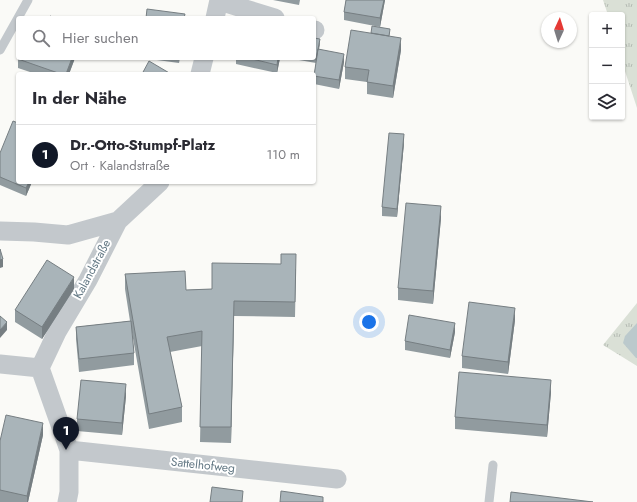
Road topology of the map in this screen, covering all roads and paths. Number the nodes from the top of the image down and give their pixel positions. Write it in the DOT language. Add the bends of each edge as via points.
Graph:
graph roads {
  1 [pos="28,0"];
  2 [pos="218,6"];
  3 [pos="19,16"];
  4 [pos="266,16"];
  5 [pos="16,21"];
  6 [pos="0,50"];
  7 [pos="204,60"];
  8 [pos="200,72"];
  9 [pos="158,184"];
  10 [pos="118,221"];
  11 [pos="0,231"];
  12 [pos="0,364"];
  13 [pos="40,368"];
  14 [pos="70,450"];
  15 [pos="493,465"];
  16 [pos="337,479"];
  17 [pos="67,502"];
  18 [pos="489,502"];
  1 -- 3 [label="lane"];
  2 -- 4 [label="street"];
  5 -- 6 [label="lane"];
  7 -- 8 [label="street"];
  9 -- 10 [label="street, Kalandstraße"];
  10 -- 11 [label="street" via="68,235"];
  10 -- 13 [label="street, Kalandstraße"];
  12 -- 13 [label="street"];
  13 -- 14 [label="street"];
  14 -- 16 [label="street, Sattelhofweg"];
  14 -- 17 [label="street"];
  15 -- 18 [label="lane"];
}
